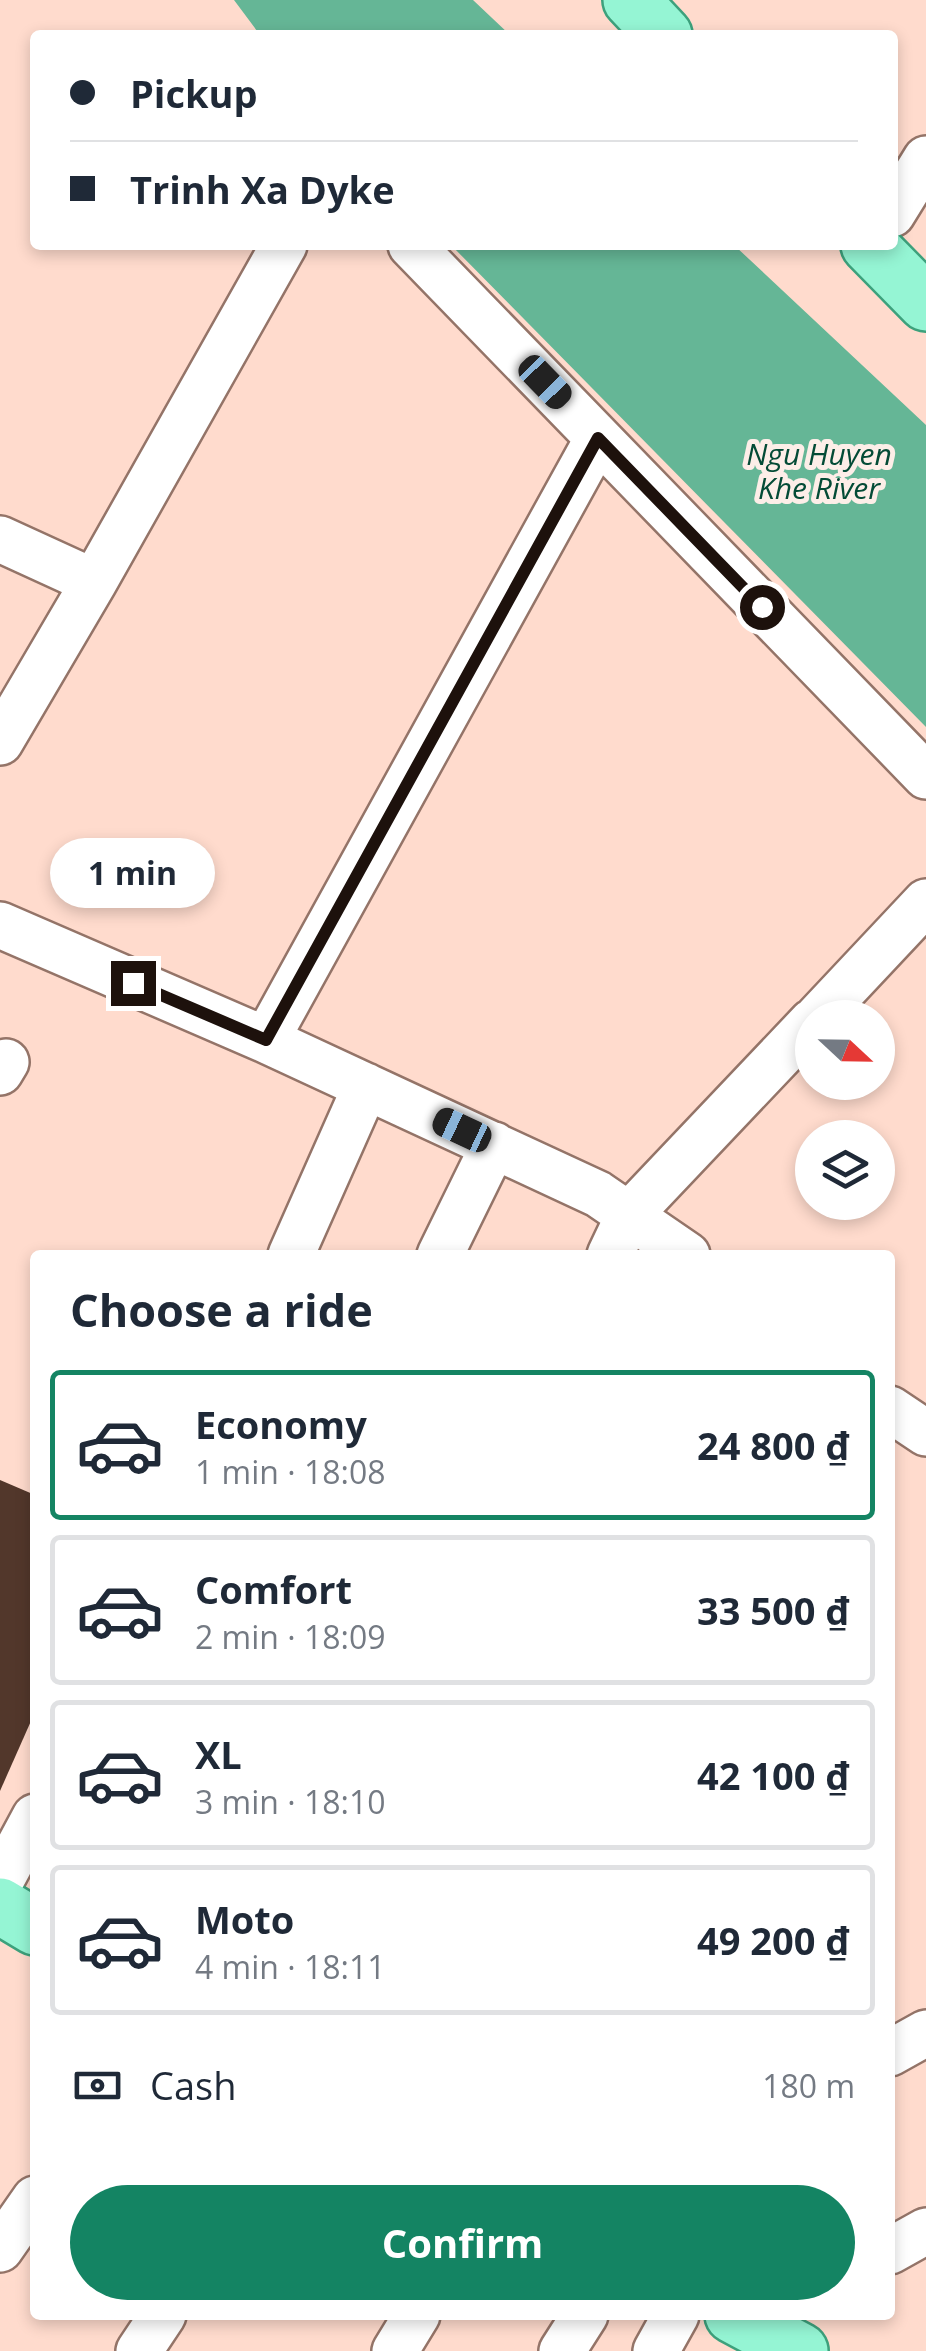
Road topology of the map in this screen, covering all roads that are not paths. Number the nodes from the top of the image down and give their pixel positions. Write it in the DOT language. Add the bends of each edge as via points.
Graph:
graph roads {
  1 [pos="630,0"];
  2 [pos="659,30"];
  3 [pos="926,159"];
  4 [pos="898,204"];
  5 [pos="281,250"];
  6 [pos="416,250"];
  7 [pos="886,250"];
  8 [pos="926,303"];
  9 [pos="598,438"];
  10 [pos="0,539"];
  11 [pos="94,582"];
  12 [pos="0,742"];
  13 [pos="926,776"];
  14 [pos="926,902"];
  15 [pos="0,926"];
  16 [pos="834,1000"];
  17 [pos="266,1040"];
  18 [pos="795,1042"];
  19 [pos="366,1086"];
  20 [pos="494,1145"];
  21 [pos="620,1235"];
  22 [pos="294,1250"];
  23 [pos="442,1250"];
  24 [pos="670,1250"];
  25 [pos="895,1412"];
  26 [pos="926,1433"];
  27 [pos="30,1826"];
  28 [pos="0,1882"];
  29 [pos="0,1906"];
  30 [pos="30,1924"];
  31 [pos="926,2033"];
  32 [pos="895,2050"];
  33 [pos="30,2206"];
  34 [pos="926,2231"];
  35 [pos="895,2248"];
  36 [pos="0,2249"];
  37 [pos="161,2320"];
  38 [pos="414,2320"];
  39 [pos="582,2320"];
  40 [pos="673,2320"];
  41 [pos="139,2351"];
  42 [pos="395,2351"];
  43 [pos="562,2351"];
  44 [pos="656,2351"];
  1 -- 2 [label="main road"];
  3 -- 4 [label="street"];
  5 -- 11 [label="street"];
  6 -- 9 [label="street"];
  7 -- 8 [label="main road"];
  9 -- 13 [label="street"];
  9 -- 17 [label="street"];
  10 -- 11 [label="street"];
  11 -- 12 [label="street"];
  14 -- 16 [label="street"];
  15 -- 17 [label="street"];
  17 -- 19 [label="street"];
  18 -- 21 [label="street"];
  19 -- 20 [label="street"];
  19 -- 22 [label="street"];
  20 -- 21 [label="street" via="598,1194"];
  20 -- 23 [label="street"];
  21 -- 24 [label="street"];
  25 -- 26 [label="street"];
  27 -- 28 [label="street"];
  29 -- 30 [label="main road"];
  31 -- 32 [label="street"];
  33 -- 36 [label="street"];
  34 -- 35 [label="street"];
  37 -- 41 [label="street"];
  38 -- 42 [label="street"];
  39 -- 43 [label="street"];
  40 -- 44 [label="street"];
}
